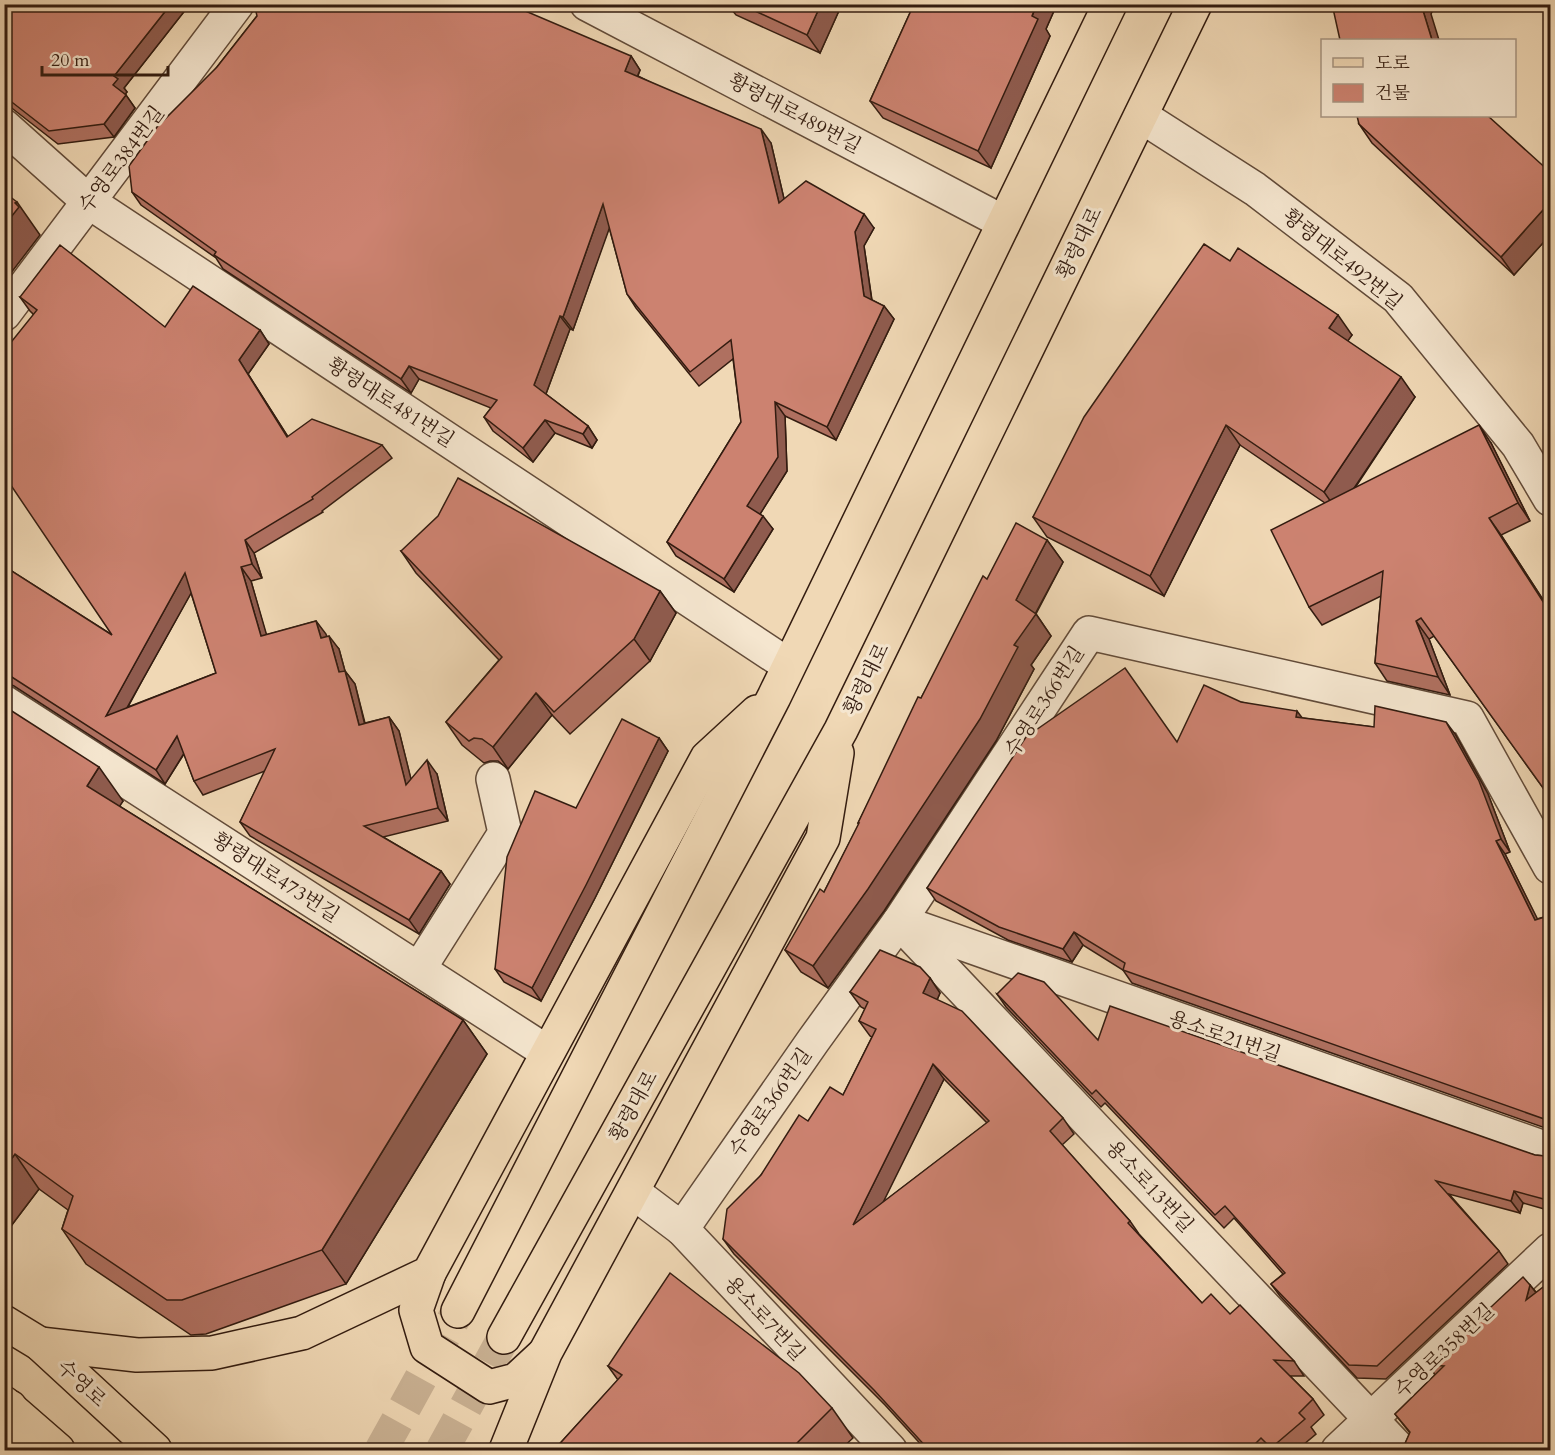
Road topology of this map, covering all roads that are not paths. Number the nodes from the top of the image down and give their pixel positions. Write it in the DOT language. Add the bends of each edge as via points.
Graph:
graph roads {
  1 [pos="237,4"];
  2 [pos="587,4"];
  3 [pos="1110,4"];
  4 [pos="1195,4"];
  5 [pos="1141,116"];
  6 [pos="4,126"];
  7 [pos="89,202"];
  8 [pos="1003,222"];
  9 [pos="4,314"];
  10 [pos="1551,499"];
  11 [pos="788,665"];
  12 [pos="774,697"];
  13 [pos="4,702"];
  14 [pos="841,730"];
  15 [pos="493,779"];
  16 [pos="1551,867"];
  17 [pos="899,922"];
  18 [pos="419,969"];
  19 [pos="547,1052"];
  20 [pos="1551,1150"];
  21 [pos="633,1192"];
  22 [pos="682,1229"];
  23 [pos="1551,1250"];
  24 [pos="429,1273"];
  25 [pos="458,1311"];
  26 [pos="4,1322"];
  27 [pos="504,1337"];
  28 [pos="40,1344"];
  29 [pos="545,1353"];
  30 [pos="7,1405"];
  31 [pos="1371,1419"];
  32 [pos="15,1450"];
  33 [pos="58,1450"];
  34 [pos="155,1450"];
  35 [pos="490,1450"];
  36 [pos="506,1450"];
  37 [pos="890,1450"];
  38 [pos="1338,1450"];
  39 [pos="1400,1450"];
  1 -- 7 [label="street, 수영로384번길"];
  2 -- 8 [label="street, 황령대로489번길"];
  3 -- 8 [label="main road"];
  4 -- 5 [label="main road, 황령대로"];
  5 -- 10 [label="street, 황령대로492번길" via="1255,189 1398,298 1518,445"];
  5 -- 14 [label="main road, 황령대로"];
  6 -- 7 [label="street, 황령대로481번길"];
  7 -- 9 [label="street, 수영로384번길"];
  7 -- 11 [label="street, 황령대로481번길"];
  8 -- 11 [label="main road"];
  11 -- 12 [label="main road"];
  12 -- 19 [label="main road" via="707,758"];
  12 -- 25 [label="main road"];
  13 -- 18 [label="street, 황령대로473번길"];
  14 -- 21 [label="main road" via="823,838"];
  14 -- 27 [label="main road, 황령대로"];
  15 -- 18 [label="street" via="505,833"];
  16 -- 17 [label="street, 수영로366번길" via="1467,718 1089,633"];
  17 -- 20 [label="street, 용소로21번길"];
  17 -- 22 [label="street, 수영로366번길"];
  17 -- 31 [label="street, 용소로13번길"];
  18 -- 19 [label="street, 황령대로473번길"];
  19 -- 24 [label="main road"];
  21 -- 22 [label="street, 용소로7번길"];
  21 -- 29 [label="main road"];
  22 -- 37 [label="street, 용소로7번길"];
  23 -- 31 [label="street, 수영로358번길"];
  24 -- 28 [label="main road" via="302,1333 212,1353 137,1355"];
  24 -- 29 [label="main road" via="416,1310 428,1347 489,1386 516,1380"];
  26 -- 28 [label="main road, 수영로"];
  28 -- 34 [label="main road, 수영로"];
  29 -- 35 [label="main road"];
  29 -- 36 [label="main road"];
  30 -- 32 [label="main road"];
  30 -- 33 [label="main road"];
  31 -- 38 [label="street, 수영로358번길"];
  31 -- 39 [label="street, 용소로13번길"];
}
